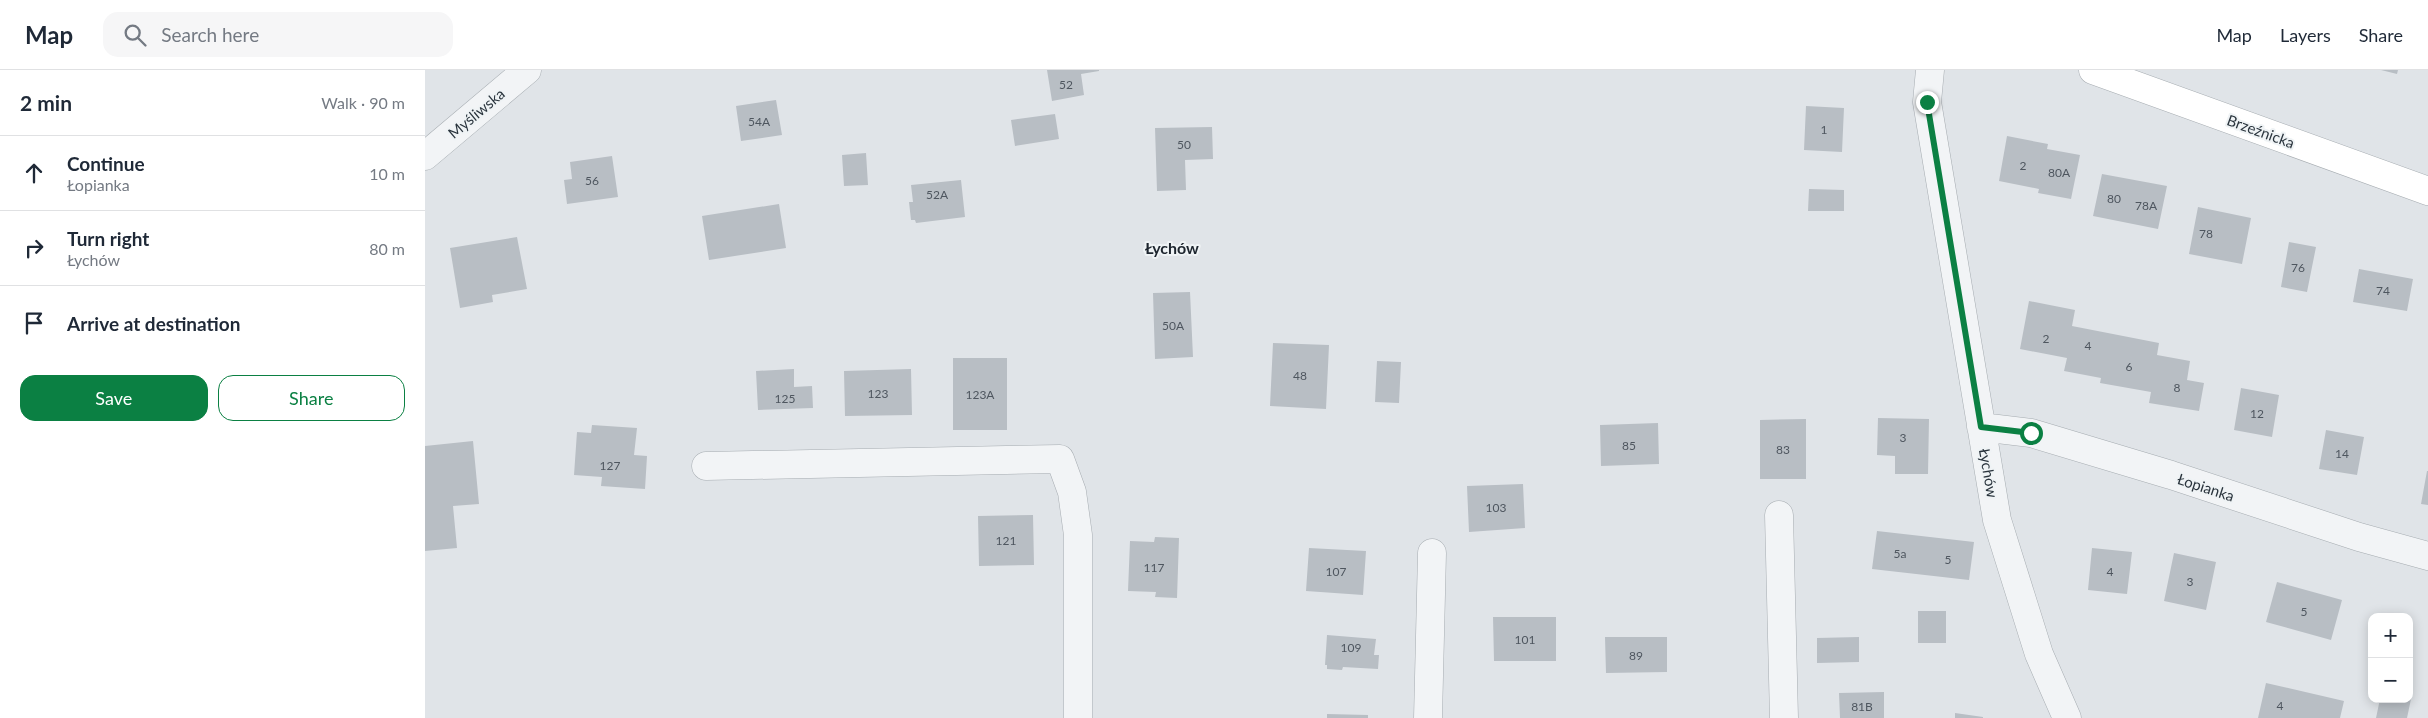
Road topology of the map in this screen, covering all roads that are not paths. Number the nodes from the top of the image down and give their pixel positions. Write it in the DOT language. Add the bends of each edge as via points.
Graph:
graph roads {
  1 [pos="527,70"];
  2 [pos="1929,70"];
  3 [pos="2093,70"];
  4 [pos="425,156"];
  5 [pos="2428,191"];
  6 [pos="1981,427"];
  7 [pos="706,466"];
  8 [pos="1779,515"];
  9 [pos="1432,552"];
  10 [pos="2428,556"];
  11 [pos="1078,718"];
  12 [pos="1428,718"];
  13 [pos="1784,718"];
  14 [pos="2067,718"];
  1 -- 4 [label="street, Myśliwska"];
  2 -- 6 [label="street, Łychów" via="1927,102"];
  3 -- 5 [label="street, Brzeźnicka"];
  6 -- 10 [label="street, Łopianka" via="2031,433 2359,538"];
  6 -- 14 [label="street, Łychów" via="1997,520 2039,654"];
  7 -- 11 [label="street" via="1060,459 1072,492 1078,535"];
  8 -- 13 [label="street"];
  9 -- 12 [label="street"];
}
